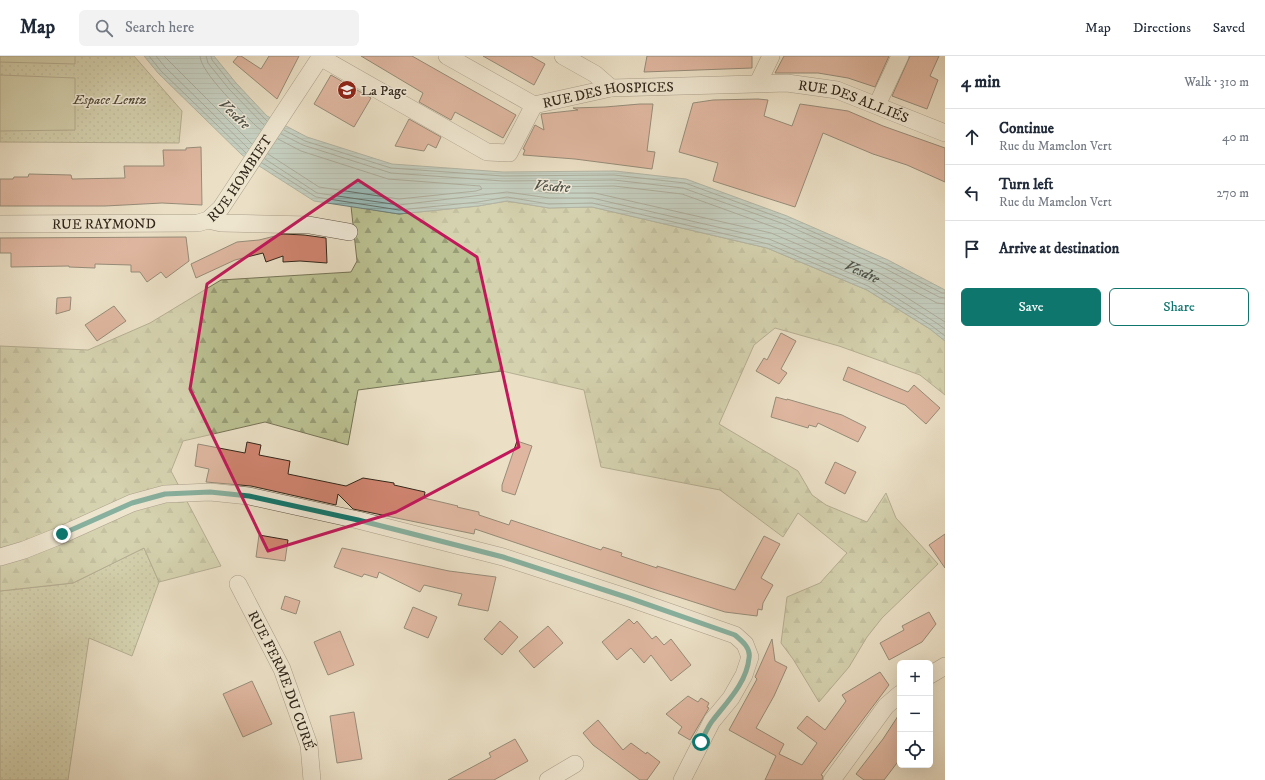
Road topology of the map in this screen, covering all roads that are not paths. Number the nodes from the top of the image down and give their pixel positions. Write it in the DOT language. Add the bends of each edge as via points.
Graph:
graph roads {
  1 [pos="447,56"];
  2 [pos="563,56"];
  3 [pos="771,56"];
  4 [pos="900,56"];
  5 [pos="320,57"];
  6 [pos="758,83"];
  7 [pos="611,88"];
  8 [pos="534,105"];
  9 [pos="877,105"];
  10 [pos="945,133"];
  11 [pos="208,220"];
  12 [pos="0,224"];
  13 [pos="349,232"];
  14 [pos="0,557"];
  15 [pos="238,584"];
  16 [pos="945,666"];
  17 [pos="933,673"];
  18 [pos="898,696"];
  19 [pos="575,764"];
  20 [pos="312,780"];
  21 [pos="548,780"];
  22 [pos="682,780"];
  23 [pos="832,780"];
  1 -- 8 [label="street, RUE DES HOSPICES"];
  2 -- 7 [label="street" via="595,74"];
  3 -- 6 [label="street"];
  4 -- 9 [label="street"];
  5 -- 8 [label="street" via="487,152 509,153"];
  5 -- 11 [label="street, RUE HOMBIET" via="221,208"];
  6 -- 7 [label="street, RUE DES HOSPICES"];
  6 -- 9 [label="street, RUE DES ALLIÉS" via="787,83 837,90"];
  7 -- 8 [label="street, RUE DES HOSPICES"];
  9 -- 10 [label="street, RUE DES ALLIÉS"];
  11 -- 12 [label="street, RUE RAYMOND" via="198,223"];
  11 -- 13 [label="street, RUE HOMBIET" via="221,223 309,225"];
  14 -- 22 [label="street" via="59,536 132,503 165,494 210,492 249,496 381,526 503,557 629,598 735,635 745,644 750,657 744,675 731,698 712,721"];
  15 -- 20 [label="street, RUE FERME DU CURÉ" via="282,668 309,745"];
  16 -- 17 [label="street"];
  18 -- 23 [label="street" via="886,706"];
  19 -- 21 [label="street"];
}
